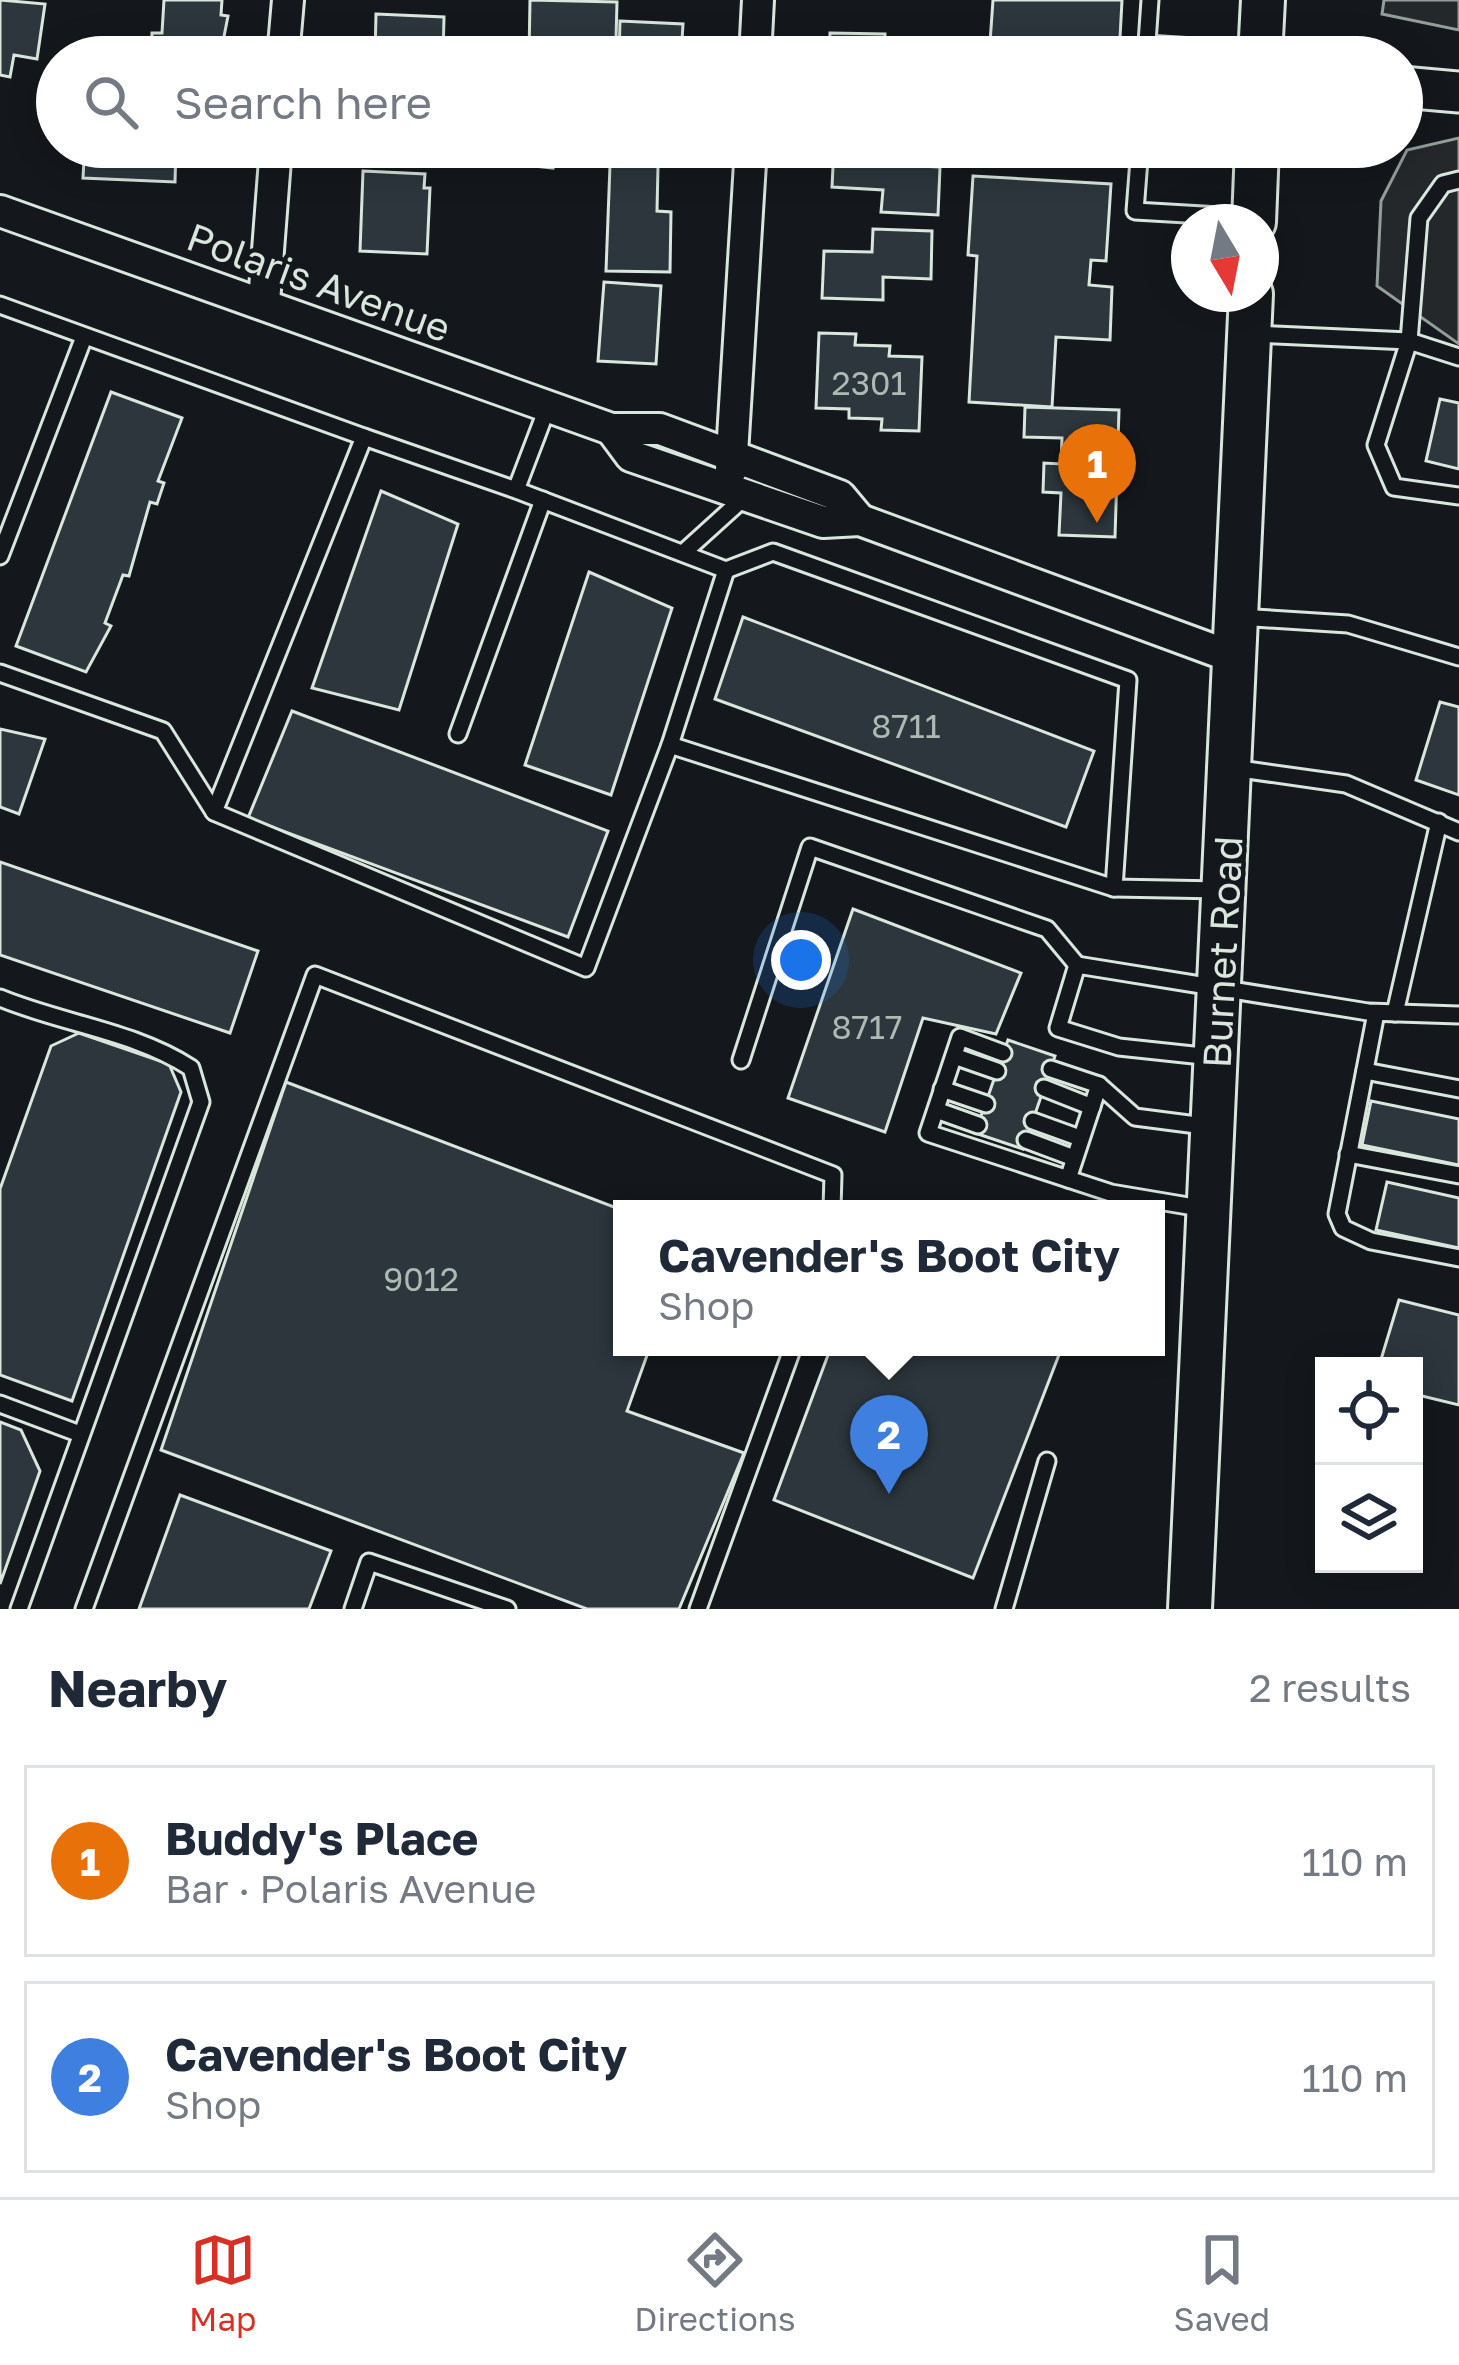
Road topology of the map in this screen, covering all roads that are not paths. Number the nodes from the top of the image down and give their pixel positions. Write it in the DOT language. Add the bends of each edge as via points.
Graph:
graph roads {
  1 [pos="288,0"];
  2 [pos="758,0"];
  3 [pos="1150,0"];
  4 [pos="1263,0"];
  5 [pos="285,36"];
  6 [pos="756,36"];
  7 [pos="1147,36"];
  8 [pos="1262,36"];
  9 [pos="1423,89"];
  10 [pos="1459,92"];
  11 [pos="274,168"];
  12 [pos="750,168"];
  13 [pos="1138,168"];
  14 [pos="1256,168"];
  15 [pos="1459,180"];
  16 [pos="1255,204"];
  17 [pos="0,211"];
  18 [pos="1171,214"];
  19 [pos="264,302"];
  20 [pos="0,305"];
  21 [pos="1251,314"];
  22 [pos="84,337"];
  23 [pos="1408,341"];
  24 [pos="1459,357"];
  25 [pos="548,406"];
  26 [pos="611,429"];
  27 [pos="364,437"];
  28 [pos="732,455"];
  29 [pos="516,490"];
  30 [pos="738,491"];
  31 [pos="1459,496"];
  32 [pos="543,500"];
  33 [pos="860,520"];
  34 [pos="683,553"];
  35 [pos="0,556"];
  36 [pos="726,570"];
  37 [pos="1239,617"];
  38 [pos="1459,657"];
  39 [pos="1238,659"];
  40 [pos="0,673"];
  41 [pos="458,734"];
  42 [pos="670,746"];
  43 [pos="1232,768"];
  44 [pos="214,812"];
  45 [pos="1438,822"];
  46 [pos="1459,832"];
  47 [pos="1114,888"];
  48 [pos="1223,890"];
  49 [pos="1077,965"];
  50 [pos="1221,989"];
  51 [pos="0,998"];
  52 [pos="1376,1013"];
  53 [pos="1395,1013"];
  54 [pos="1459,1015"];
  55 [pos="1003,1053"];
  56 [pos="954,1056"];
  57 [pos="1217,1058"];
  58 [pos="741,1060"];
  59 [pos="1051,1069"];
  60 [pos="997,1071"];
  61 [pos="1365,1071"];
  62 [pos="1099,1085"];
  63 [pos="1044,1088"];
  64 [pos="942,1089"];
  65 [pos="1459,1089"];
  66 [pos="986,1104"];
  67 [pos="1092,1107"];
  68 [pos="936,1110"];
  69 [pos="1033,1121"];
  70 [pos="978,1125"];
  71 [pos="1212,1127"];
  72 [pos="1080,1138"];
  73 [pos="1026,1140"];
  74 [pos="1348,1154"];
  75 [pos="1074,1158"];
  76 [pos="1459,1175"];
  77 [pos="1068,1179"];
  78 [pos="832,1200"];
  79 [pos="1155,1200"];
  80 [pos="1165,1202"];
  81 [pos="1210,1209"];
  82 [pos="1459,1258"];
  83 [pos="790,1356"];
  84 [pos="0,1404"];
  85 [pos="80,1434"];
  86 [pos="1047,1461"];
  87 [pos="19,1609"];
  88 [pos="84,1609"];
  89 [pos="352,1609"];
  90 [pos="507,1609"];
  91 [pos="698,1609"];
  92 [pos="1004,1609"];
  93 [pos="1190,1609"];
  1 -- 5 [label="street"];
  2 -- 6 [label="street"];
  3 -- 7 [label="lane"];
  4 -- 8 [label="main road"];
  9 -- 10 [label="street"];
  11 -- 19 [label="street"];
  12 -- 28 [label="street"];
  13 -- 18 [label="lane" via="1135,211"];
  14 -- 16 [label="main road"];
  15 -- 23 [label="lane" via="1444,184 1419,218"];
  17 -- 19 [label="street, Polaris Avenue"];
  19 -- 25 [label="street, Polaris Avenue"];
  20 -- 22 [label="lane"];
  21 -- 23 [label="lane"];
  21 -- 37 [label="main road, Burnet Road"];
  22 -- 27 [label="lane"];
  22 -- 35 [label="lane"];
  23 -- 24 [label="lane"];
  23 -- 31 [label="lane" via="1376,445 1394,488"];
  25 -- 26 [label="street, Polaris Avenue"];
  25 -- 29 [label="lane"];
  26 -- 28 [label="street, Polaris Avenue" via="660,429"];
  26 -- 30 [label="street, Polaris Avenue" via="631,456"];
  27 -- 29 [label="lane"];
  27 -- 44 [label="lane"];
  28 -- 30 [label="street"];
  28 -- 33 [label="street, Polaris Avenue" via="840,496"];
  29 -- 32 [label="lane"];
  30 -- 33 [label="street, Polaris Avenue" via="823,522"];
  30 -- 34 [label="lane"];
  32 -- 34 [label="lane"];
  32 -- 41 [label="lane"];
  33 -- 39 [label="street, Polaris Avenue"];
  34 -- 36 [label="lane"];
  36 -- 42 [label="lane"];
  36 -- 47 [label="lane" via="773,552 1128,680"];
  37 -- 38 [label="lane" via="1348,624"];
  37 -- 39 [label="main road, Burnet Road"];
  39 -- 43 [label="main road, Burnet Road"];
  40 -- 44 [label="lane" via="163,731"];
  42 -- 44 [label="lane" via="586,968"];
  42 -- 47 [label="lane"];
  43 -- 45 [label="lane" via="1346,784"];
  43 -- 48 [label="main road, Burnet Road"];
  45 -- 46 [label="lane"];
  45 -- 53 [label="lane"];
  47 -- 48 [label="lane"];
  48 -- 50 [label="main road, Burnet Road"];
  49 -- 50 [label="lane"];
  49 -- 57 [label="lane" via="1058,1028 1119,1047"];
  49 -- 58 [label="lane" via="1047,929 810,847"];
  50 -- 52 [label="lane"];
  50 -- 57 [label="main road, Burnet Road"];
  51 -- 85 [label="lane" via="160,1048 191,1068 201,1102"];
  52 -- 53 [label="lane"];
  52 -- 61 [label="lane"];
  53 -- 54 [label="lane"];
  55 -- 56 [label="lane" via="960,1037"];
  56 -- 60 [label="lane"];
  56 -- 64 [label="lane"];
  57 -- 71 [label="main road, Burnet Road"];
  59 -- 62 [label="lane"];
  61 -- 65 [label="lane"];
  61 -- 74 [label="lane"];
  62 -- 67 [label="lane"];
  62 -- 71 [label="lane" via="1135,1118"];
  63 -- 67 [label="lane"];
  64 -- 66 [label="lane"];
  64 -- 68 [label="lane"];
  67 -- 72 [label="lane"];
  68 -- 70 [label="lane"];
  68 -- 77 [label="lane" via="928,1132"];
  69 -- 72 [label="lane"];
  71 -- 81 [label="main road, Burnet Road"];
  72 -- 75 [label="lane"];
  73 -- 75 [label="lane"];
  74 -- 76 [label="lane"];
  74 -- 82 [label="lane" via="1337,1214 1343,1228"];
  75 -- 77 [label="lane"];
  77 -- 79 [label="lane"];
  78 -- 88 [label="lane" via="833,1175 315,975"];
  80 -- 81 [label="lane"];
  81 -- 93 [label="main road, Burnet Road"];
  83 -- 91 [label="lane"];
  84 -- 85 [label="lane"];
  85 -- 87 [label="lane"];
  86 -- 92 [label="lane"];
  89 -- 90 [label="lane" via="369,1562"];
}
